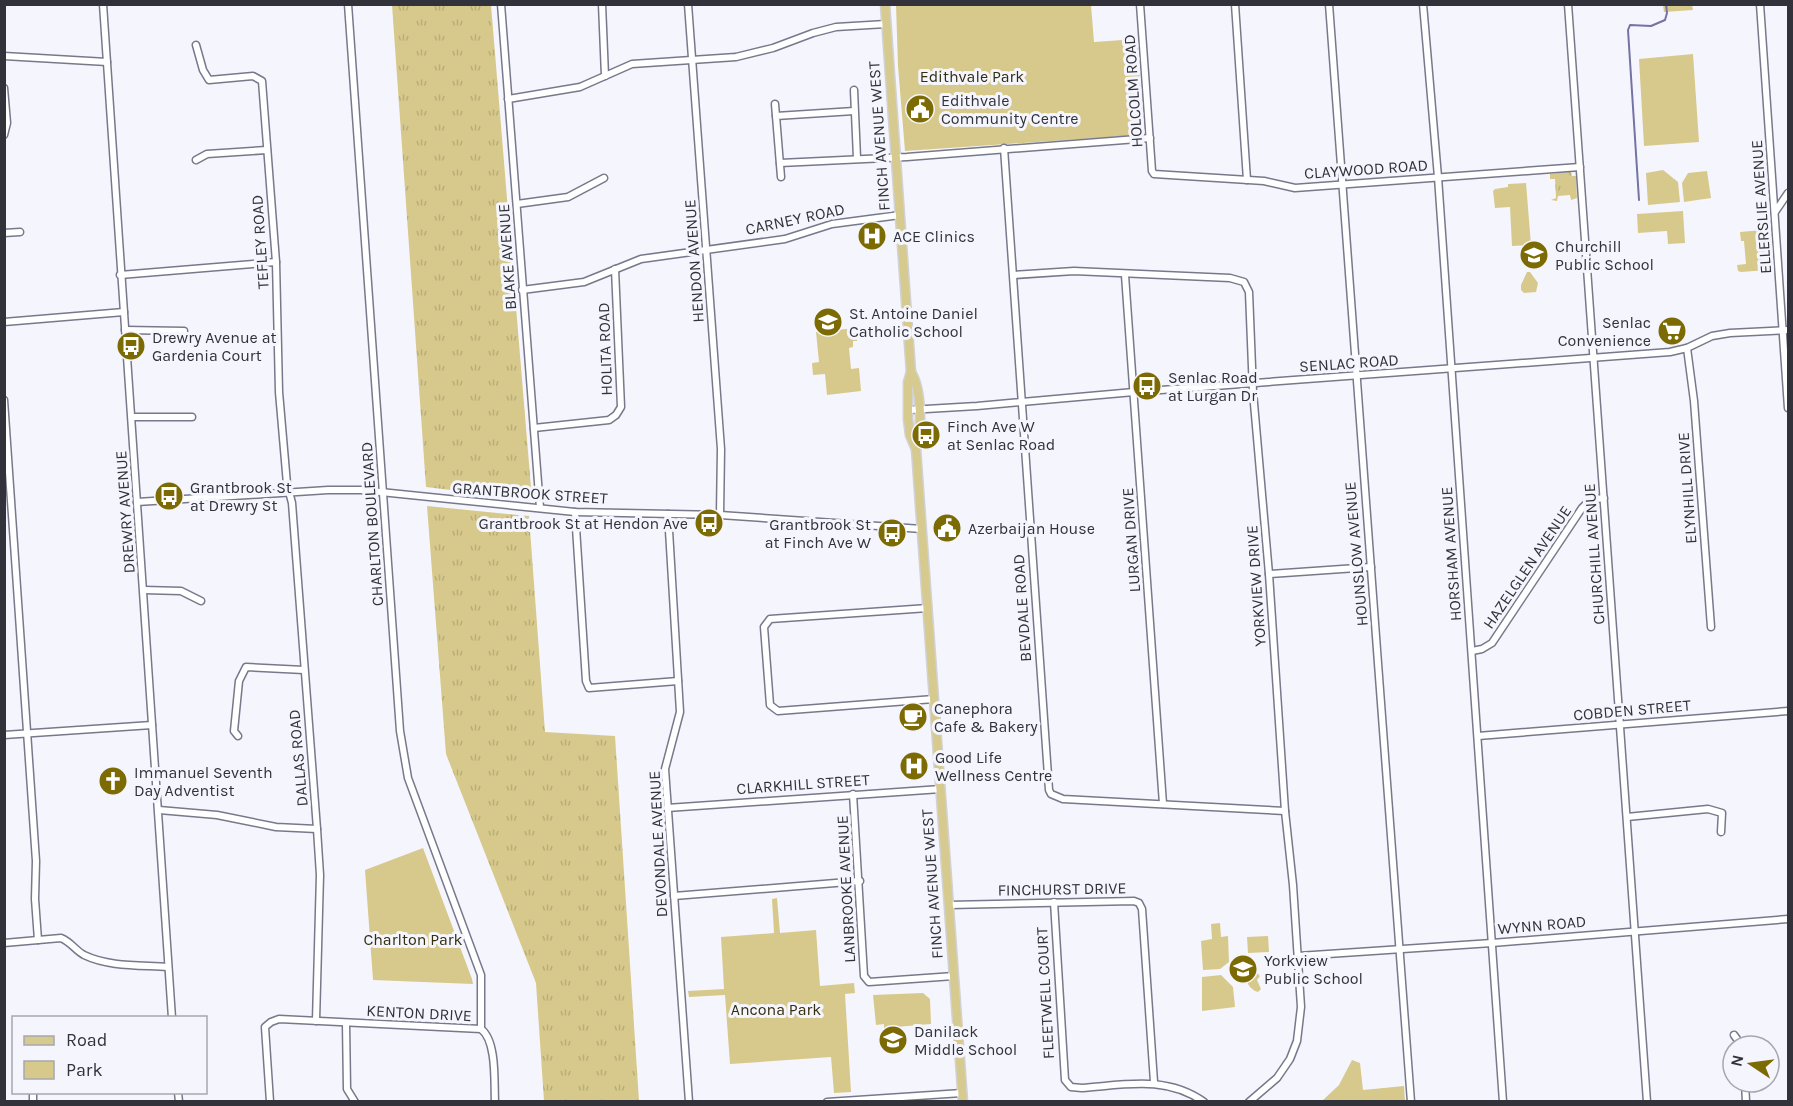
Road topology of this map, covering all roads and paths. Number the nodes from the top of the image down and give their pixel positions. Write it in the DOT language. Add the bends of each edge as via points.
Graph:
graph roads {
  1 [pos="103,4"];
  2 [pos="348,4"];
  3 [pos="501,4"];
  4 [pos="602,4"];
  5 [pos="688,4"];
  6 [pos="885,4"];
  7 [pos="1140,4"];
  8 [pos="1235,4"];
  9 [pos="1329,4"];
  10 [pos="1423,4"];
  11 [pos="1568,4"];
  12 [pos="1760,4"];
  13 [pos="886,24"];
  14 [pos="196,45"];
  15 [pos="4,56"];
  16 [pos="692,59"];
  17 [pos="107,62"];
  18 [pos="606,76"];
  19 [pos="4,88"];
  20 [pos="854,90"];
  21 [pos="508,99"];
  22 [pos="775,104"];
  23 [pos="855,111"];
  24 [pos="776,116"];
  25 [pos="4,135"];
  26 [pos="1150,138"];
  27 [pos="1004,148"];
  28 [pos="267,150"];
  29 [pos="896,157"];
  30 [pos="857,159"];
  31 [pos="196,160"];
  32 [pos="780,163"];
  33 [pos="1580,167"];
  34 [pos="1154,174"];
  35 [pos="781,177"];
  36 [pos="1438,177"];
  37 [pos="604,178"];
  38 [pos="1247,180"];
  39 [pos="1342,184"];
  40 [pos="1788,193"];
  41 [pos="517,204"];
  42 [pos="1775,212"];
  43 [pos="900,215"];
  44 [pos="20,232"];
  45 [pos="4,233"];
  46 [pos="707,250"];
  47 [pos="276,262"];
  48 [pos="615,269"];
  49 [pos="120,275"];
  50 [pos="1014,275"];
  51 [pos="1125,275"];
  52 [pos="522,290"];
  53 [pos="124,312"];
  54 [pos="4,322"];
  55 [pos="125,330"];
  56 [pos="184,331"];
  57 [pos="1786,331"];
  58 [pos="1687,348"];
  59 [pos="1594,357"];
  60 [pos="1451,370"];
  61 [pos="911,372"];
  62 [pos="1355,376"];
  63 [pos="1253,383"];
  64 [pos="1134,392"];
  65 [pos="4,400"];
  66 [pos="1022,401"];
  67 [pos="1788,408"];
  68 [pos="919,409"];
  69 [pos="909,410"];
  70 [pos="132,417"];
  71 [pos="192,417"];
  72 [pos="534,428"];
  73 [pos="916,449"];
  74 [pos="290,494"];
  75 [pos="383,494"];
  76 [pos="1604,498"];
  77 [pos="137,502"];
  78 [pos="540,508"];
  79 [pos="575,512"];
  80 [pos="668,514"];
  81 [pos="720,515"];
  82 [pos="922,529"];
  83 [pos="1371,567"];
  84 [pos="1269,574"];
  85 [pos="144,590"];
  86 [pos="201,601"];
  87 [pos="928,608"];
  88 [pos="1711,627"];
  89 [pos="1472,651"];
  90 [pos="304,670"];
  91 [pos="678,681"];
  92 [pos="934,699"];
  93 [pos="1788,711"];
  94 [pos="152,725"];
  95 [pos="1620,725"];
  96 [pos="27,734"];
  97 [pos="4,735"];
  98 [pos="238,736"];
  99 [pos="1478,736"];
  100 [pos="941,789"];
  101 [pos="854,794"];
  102 [pos="1163,804"];
  103 [pos="667,808"];
  104 [pos="159,810"];
  105 [pos="1285,811"];
  106 [pos="1627,817"];
  107 [pos="317,829"];
  108 [pos="1721,832"];
  109 [pos="860,881"];
  110 [pos="674,896"];
  111 [pos="1054,902"];
  112 [pos="949,905"];
  113 [pos="1788,919"];
  114 [pos="1635,931"];
  115 [pos="38,940"];
  116 [pos="4,943"];
  117 [pos="1492,943"];
  118 [pos="1400,950"];
  119 [pos="1298,956"];
  120 [pos="168,967"];
  121 [pos="954,976"];
  122 [pos="172,1016"];
  123 [pos="316,1021"];
  124 [pos="346,1023"];
  125 [pos="481,1029"];
  126 [pos="1154,1082"];
  127 [pos="963,1097"];
  128 [pos="870,1100"];
  129 [pos="270,1101"];
  130 [pos="355,1101"];
  131 [pos="495,1101"];
  132 [pos="688,1101"];
  133 [pos="826,1101"];
  134 [pos="1204,1101"];
  135 [pos="1249,1101"];
  136 [pos="1411,1101"];
  137 [pos="1503,1101"];
  138 [pos="1647,1101"];
  1 -- 17 [label="street, DREWRY AVENUE"];
  2 -- 75 [label="street, CHARLTON BOULEVARD"];
  3 -- 21 [label="street, BLAKE AVENUE"];
  4 -- 18 [label="street"];
  5 -- 16 [label="street, HENDON AVENUE"];
  6 -- 13 [label="main road, FINCH AVENUE WEST"];
  7 -- 26 [label="street, HOLCOLM ROAD"];
  8 -- 38 [label="street"];
  9 -- 39 [label="street, HOUNSLOW AVENUE"];
  10 -- 36 [label="street, HORSHAM AVENUE"];
  11 -- 33 [label="street, CHURCHILL AVENUE"];
  12 -- 42 [label="street, ELLERSLIE AVENUE"];
  13 -- 16 [label="street" via="836,27 736,57"];
  13 -- 29 [label="main road, FINCH AVENUE WEST"];
  14 -- 28 [label="street, TEFLEY ROAD" via="209,80 253,76 262,81"];
  15 -- 17 [label="street"];
  16 -- 18 [label="street" via="632,64"];
  16 -- 46 [label="street, HENDON AVENUE"];
  17 -- 49 [label="street, DREWRY AVENUE"];
  18 -- 21 [label="street" via="580,87"];
  19 -- 25 [label="street"];
  20 -- 23 [label="street"];
  21 -- 41 [label="street, BLAKE AVENUE"];
  22 -- 24 [label="street"];
  23 -- 24 [label="street"];
  23 -- 30 [label="street"];
  24 -- 32 [label="street"];
  26 -- 27 [label="street"];
  26 -- 34 [label="street, HOLCOLM ROAD"];
  27 -- 29 [label="street"];
  27 -- 50 [label="street, BEVDALE ROAD"];
  28 -- 31 [label="street" via="207,154"];
  28 -- 47 [label="street, TEFLEY ROAD"];
  29 -- 30 [label="street"];
  29 -- 43 [label="main road, FINCH AVENUE WEST"];
  30 -- 32 [label="street"];
  32 -- 35 [label="street"];
  33 -- 36 [label="street, CLAYWOOD ROAD"];
  33 -- 59 [label="street, CHURCHILL AVENUE"];
  34 -- 38 [label="street, CLAYWOOD ROAD"];
  36 -- 39 [label="street, CLAYWOOD ROAD"];
  36 -- 60 [label="street, HORSHAM AVENUE"];
  37 -- 41 [label="street" via="568,196"];
  38 -- 39 [label="street, CLAYWOOD ROAD" via="1295,188"];
  39 -- 62 [label="street, HOUNSLOW AVENUE"];
  40 -- 42 [label="street"];
  41 -- 52 [label="street, BLAKE AVENUE"];
  42 -- 57 [label="street, ELLERSLIE AVENUE"];
  43 -- 46 [label="street, CARNEY ROAD" via="832,224 785,239"];
  43 -- 61 [label="main road, FINCH AVENUE WEST"];
  44 -- 45 [label="street"];
  46 -- 48 [label="street, CARNEY ROAD" via="641,259"];
  46 -- 81 [label="street, HENDON AVENUE" via="721,449"];
  47 -- 49 [label="street"];
  47 -- 74 [label="street, TEFLEY ROAD" via="279,393"];
  48 -- 52 [label="street, CARNEY ROAD" via="584,282"];
  48 -- 72 [label="street, HOLITA ROAD" via="621,407 609,420"];
  49 -- 53 [label="street, DREWRY AVENUE"];
  50 -- 51 [label="street, YORKVIEW DRIVE" via="1074,271"];
  50 -- 66 [label="street, BEVDALE ROAD"];
  51 -- 63 [label="street, YORKVIEW DRIVE" via="1230,278 1244,282 1249,292"];
  51 -- 64 [label="street, LURGAN DRIVE"];
  52 -- 72 [label="street, BLAKE AVENUE"];
  53 -- 54 [label="street"];
  53 -- 55 [label="street, DREWRY AVENUE"];
  55 -- 56 [label="street"];
  55 -- 70 [label="street, DREWRY AVENUE"];
  57 -- 58 [label="street, SENLAC ROAD" via="1712,336"];
  57 -- 67 [label="street, ELLERSLIE AVENUE"];
  58 -- 59 [label="street, SENLAC ROAD"];
  58 -- 88 [label="street, ELYNHILL DRIVE"];
  59 -- 60 [label="street, SENLAC ROAD"];
  59 -- 76 [label="street, CHURCHILL AVENUE"];
  60 -- 62 [label="street, SENLAC ROAD"];
  60 -- 89 [label="street, HORSHAM AVENUE"];
  61 -- 68 [label="main road, FINCH AVENUE WEST" via="917,381"];
  61 -- 69 [label="main road, FINCH AVENUE WEST"];
  62 -- 63 [label="street, SENLAC ROAD"];
  62 -- 83 [label="street, HOUNSLOW AVENUE"];
  63 -- 64 [label="street, SENLAC ROAD"];
  63 -- 84 [label="street, YORKVIEW DRIVE"];
  64 -- 66 [label="street, SENLAC ROAD"];
  64 -- 102 [label="street, LURGAN DRIVE"];
  65 -- 96 [label="street"];
  66 -- 68 [label="street, SENLAC ROAD"];
  66 -- 102 [label="street, BEVDALE ROAD" via="1048,790 1063,799"];
  68 -- 69 [label="street, SENLAC ROAD"];
  68 -- 73 [label="main road, FINCH AVENUE WEST" via="921,435"];
  69 -- 73 [label="main road, FINCH AVENUE WEST" via="910,435"];
  70 -- 71 [label="street"];
  70 -- 77 [label="street, DREWRY AVENUE"];
  72 -- 78 [label="street, BLAKE AVENUE"];
  73 -- 82 [label="main road, FINCH AVENUE WEST"];
  74 -- 75 [label="street, GRANTBROOK STREET" via="339,490"];
  74 -- 77 [label="street, GRANTBROOK STREET"];
  74 -- 90 [label="street, DALLAS ROAD"];
  75 -- 78 [label="street, GRANTBROOK STREET"];
  75 -- 125 [label="street, CHARLTON BOULEVARD" via="406,769 481,975"];
  76 -- 89 [label="street, HAZELGLEN AVENUE" via="1590,500 1582,508 1492,644"];
  76 -- 95 [label="street, CHURCHILL AVENUE"];
  77 -- 85 [label="street, DREWRY AVENUE"];
  78 -- 79 [label="street, GRANTBROOK STREET"];
  79 -- 80 [label="street, GRANTBROOK STREET"];
  79 -- 91 [label="street" via="589,688"];
  80 -- 81 [label="street, GRANTBROOK STREET"];
  80 -- 91 [label="street, DEVONDALE AVENUE"];
  81 -- 82 [label="street, GRANTBROOK STREET"];
  82 -- 87 [label="main road, FINCH AVENUE WEST"];
  83 -- 84 [label="street"];
  83 -- 118 [label="street, HOUNSLOW AVENUE"];
  84 -- 105 [label="street, YORKVIEW DRIVE"];
  85 -- 86 [label="street" via="184,591"];
  85 -- 94 [label="street, DREWRY AVENUE"];
  87 -- 92 [label="main road, FINCH AVENUE WEST"];
  87 -- 92 [label="street" via="770,619 764,627 770,705 778,711"];
  89 -- 99 [label="street, HORSHAM AVENUE"];
  90 -- 98 [label="street" via="246,667 239,681 234,731"];
  90 -- 107 [label="street, DALLAS ROAD"];
  91 -- 103 [label="street, DEVONDALE AVENUE" via="680,712 665,769"];
  92 -- 100 [label="main road, FINCH AVENUE WEST"];
  93 -- 95 [label="street, COBDEN STREET"];
  94 -- 96 [label="street"];
  94 -- 104 [label="street, DREWRY AVENUE"];
  95 -- 99 [label="street, COBDEN STREET"];
  95 -- 106 [label="street, CHURCHILL AVENUE"];
  96 -- 97 [label="street"];
  96 -- 115 [label="street"];
  99 -- 117 [label="street, HORSHAM AVENUE"];
  100 -- 101 [label="street, CLARKHILL STREET"];
  100 -- 112 [label="main road, FINCH AVENUE WEST"];
  101 -- 103 [label="street, CLARKHILL STREET"];
  101 -- 109 [label="street, LANBROOKE AVENUE"];
  102 -- 105 [label="street, BEVDALE ROAD"];
  103 -- 110 [label="street, DEVONDALE AVENUE"];
  104 -- 107 [label="street"];
  104 -- 120 [label="street, DREWRY AVENUE"];
  105 -- 119 [label="street, YORKVIEW DRIVE"];
  106 -- 108 [label="street" via="1717,810 1722,813"];
  106 -- 114 [label="street, CHURCHILL AVENUE"];
  107 -- 123 [label="street, DALLAS ROAD" via="320,875"];
  109 -- 110 [label="street"];
  109 -- 121 [label="street, LANBROOKE AVENUE" via="864,976 869,982"];
  110 -- 132 [label="street, DEVONDALE AVENUE"];
  111 -- 112 [label="street, FINCHURST DRIVE"];
  111 -- 126 [label="street, FINCHURST DRIVE" via="1139,903"];
  111 -- 126 [label="street, FLEETWELL COURT" via="1065,1080 1071,1087 1082,1088"];
  112 -- 121 [label="main road, FINCH AVENUE WEST"];
  113 -- 114 [label="street, WYNN ROAD"];
  114 -- 117 [label="street, WYNN ROAD"];
  114 -- 138 [label="street, CHURCHILL AVENUE"];
  115 -- 116 [label="street"];
  115 -- 120 [label="street" via="61,938 81,954 113,964"];
  117 -- 118 [label="street, WYNN ROAD"];
  117 -- 137 [label="street, HORSHAM AVENUE"];
  118 -- 119 [label="street, WYNN ROAD"];
  118 -- 136 [label="street, HOUNSLOW AVENUE"];
  119 -- 135 [label="street, YORKVIEW DRIVE" via="1301,1007 1297,1041 1277,1078"];
  120 -- 122 [label="street, DREWRY AVENUE"];
  121 -- 127 [label="main road, FINCH AVENUE WEST"];
  123 -- 124 [label="street, KENTON DRIVE"];
  123 -- 129 [label="street, KENTON DRIVE" via="279,1019 265,1027"];
  124 -- 125 [label="street, KENTON DRIVE"];
  124 -- 130 [label="street" via="347,1089"];
  125 -- 131 [label="street, KENTON DRIVE" via="491,1043"];
  126 -- 134 [label="street, FLEETWELL COURT"];
  127 -- 128 [label="street"];
  128 -- 133 [label="street"];
}
